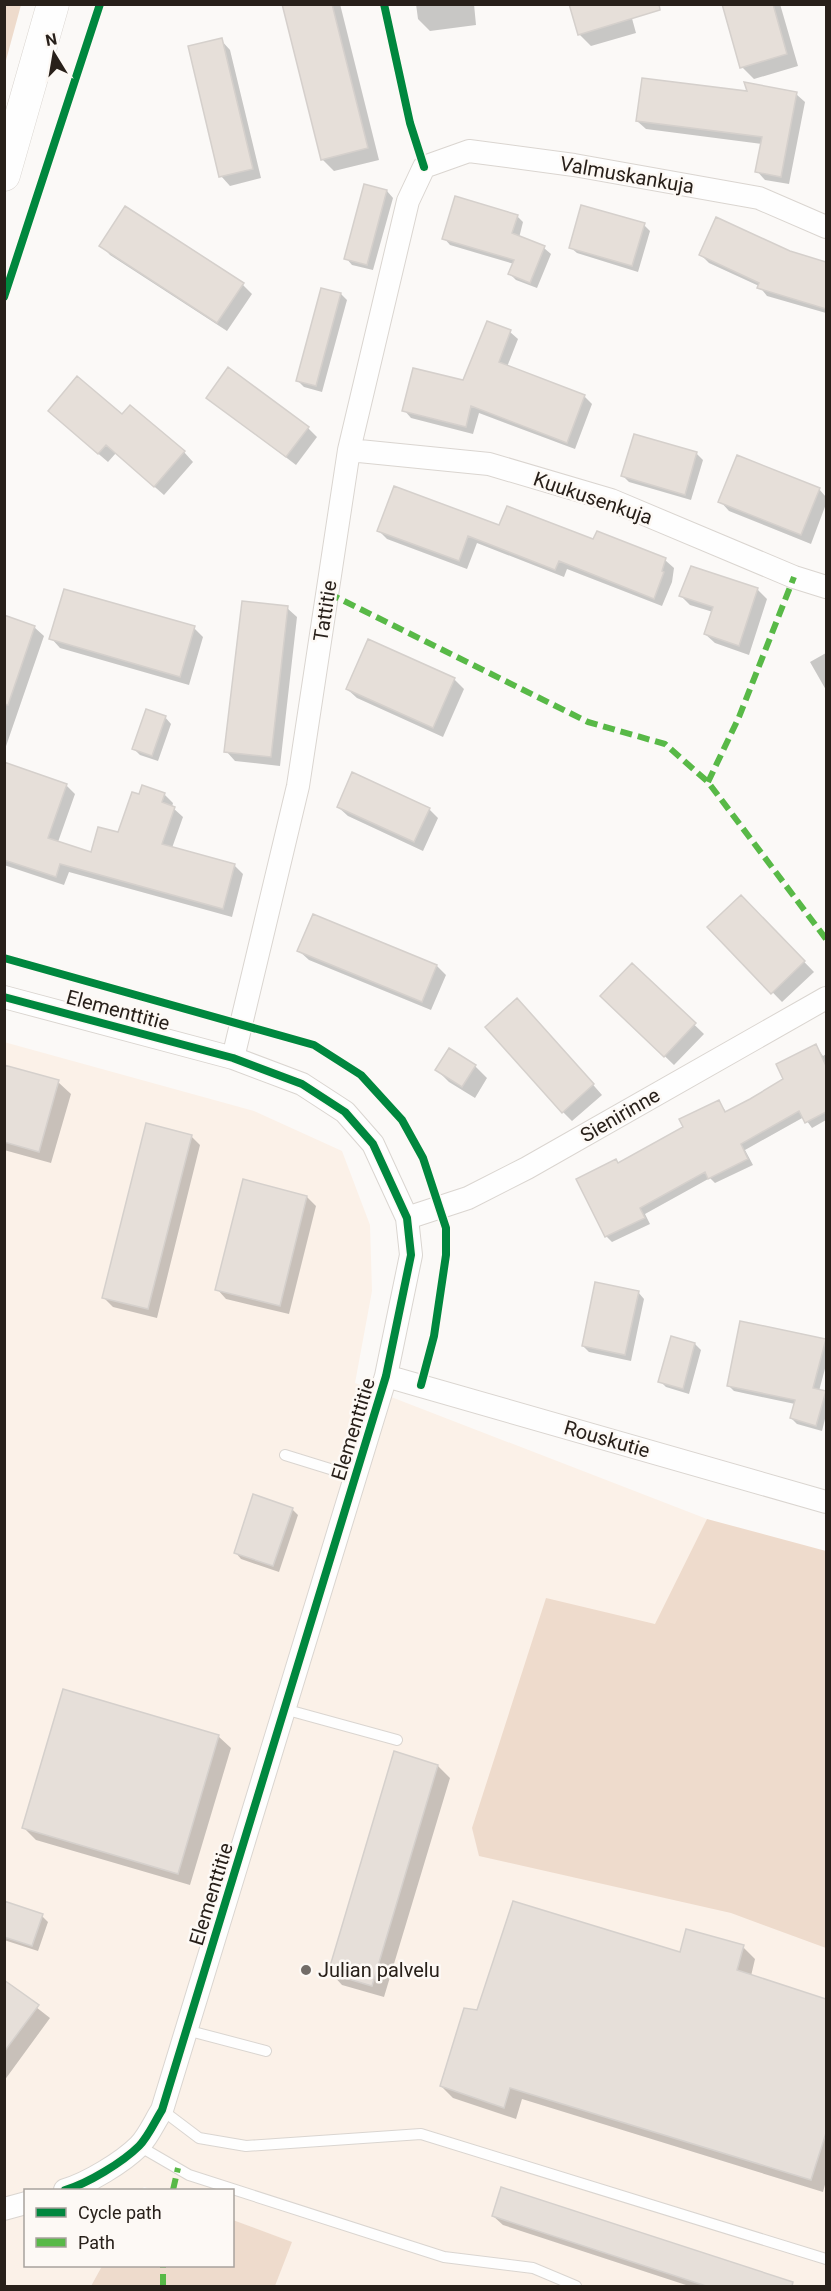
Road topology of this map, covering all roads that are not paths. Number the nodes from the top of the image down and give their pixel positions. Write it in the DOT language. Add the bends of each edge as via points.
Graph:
graph roads {
  1 [pos="54,4"];
  2 [pos="424,167"];
  3 [pos="4,175"];
  4 [pos="826,226"];
  5 [pos="350,450"];
  6 [pos="826,587"];
  7 [pos="4,997"];
  8 [pos="826,998"];
  9 [pos="233,1058"];
  10 [pos="407,1218"];
  11 [pos="386,1376"];
  12 [pos="285,1455"];
  13 [pos="356,1477"];
  14 [pos="826,1502"];
  15 [pos="284,1709"];
  16 [pos="398,1740"];
  17 [pos="186,2030"];
  18 [pos="266,2051"];
  19 [pos="162,2110"];
  20 [pos="139,2146"];
  21 [pos="69,2189"];
  22 [pos="232,2189"];
  23 [pos="234,2190"];
  24 [pos="24,2204"];
  25 [pos="4,2209"];
  26 [pos="826,2259"];
  27 [pos="576,2286"];
  1 -- 3 [label="street"];
  2 -- 4 [label="street, Valmuskankuja" via="469,151 574,165 759,198"];
  2 -- 5 [label="street, Tattitie" via="408,201"];
  5 -- 6 [label="street, Kuukusenkuja" via="489,464 611,500"];
  5 -- 9 [label="street, Tattitie" via="298,786"];
  7 -- 9 [label="street, Elementtitie"];
  8 -- 10 [label="street, Sienirinne" via="527,1168 468,1198"];
  9 -- 10 [label="street, Elementtitie" via="302,1084 345,1112 373,1144"];
  10 -- 11 [label="street, Elementtitie" via="411,1255"];
  11 -- 13 [label="street, Elementtitie"];
  11 -- 14 [label="street, Rouskutie"];
  12 -- 13 [label="lane"];
  13 -- 15 [label="street, Elementtitie"];
  15 -- 16 [label="lane"];
  15 -- 17 [label="street, Elementtitie"];
  17 -- 18 [label="lane"];
  17 -- 19 [label="street, Elementtitie"];
  19 -- 20 [label="street, Elementtitie"];
  19 -- 26 [label="lane" via="199,2139 246,2146 421,2134"];
  20 -- 21 [label="street"];
  20 -- 22 [label="lane" via="189,2175"];
  23 -- 27 [label="lane" via="432,2254 533,2268"];
  24 -- 25 [label="street"];
}
